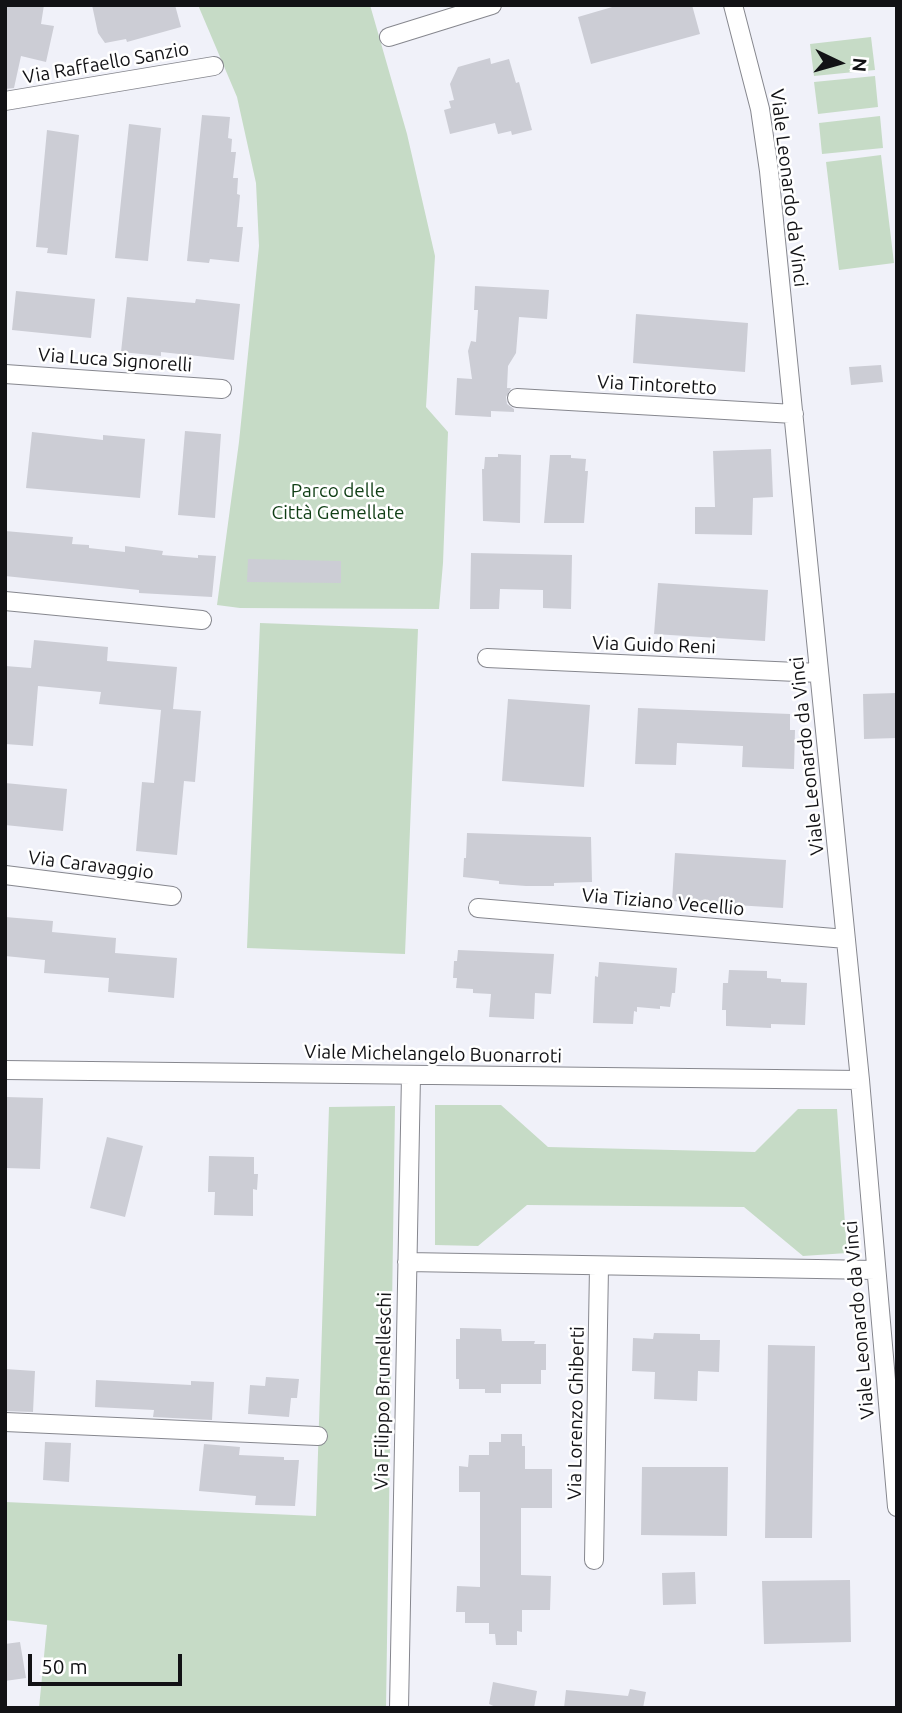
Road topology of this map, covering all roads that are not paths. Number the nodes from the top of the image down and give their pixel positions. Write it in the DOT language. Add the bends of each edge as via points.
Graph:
graph roads {
  1 [pos="492,5"];
  2 [pos="733,5"];
  3 [pos="389,37"];
  4 [pos="214,65"];
  5 [pos="5,101"];
  6 [pos="5,374"];
  7 [pos="222,389"];
  8 [pos="517,398"];
  9 [pos="794,414"];
  10 [pos="5,601"];
  11 [pos="202,620"];
  12 [pos="487,658"];
  13 [pos="819,673"];
  14 [pos="5,876"];
  15 [pos="172,897"];
  16 [pos="478,908"];
  17 [pos="846,939"];
  18 [pos="5,1070"];
  19 [pos="411,1075"];
  20 [pos="860,1080"];
  21 [pos="407,1262"];
  22 [pos="599,1267"];
  23 [pos="875,1270"];
  24 [pos="5,1422"];
  25 [pos="318,1436"];
  26 [pos="897,1507"];
  27 [pos="594,1560"];
  28 [pos="399,1708"];
  1 -- 3 [label="street"];
  2 -- 9 [label="street, Viale Leonardo da Vinci" via="767,151"];
  4 -- 5 [label="street, Via Raffaello Sanzio"];
  6 -- 7 [label="street, Via Luca Signorelli"];
  8 -- 9 [label="street, Via Tintoretto"];
  9 -- 13 [label="street, Viale Leonardo da Vinci"];
  10 -- 11 [label="street"];
  12 -- 13 [label="street, Via Guido Reni"];
  13 -- 17 [label="street, Viale Leonardo da Vinci"];
  14 -- 15 [label="street, Via Caravaggio"];
  16 -- 17 [label="street, Via Tiziano Vecellio"];
  17 -- 20 [label="street, Viale Leonardo da Vinci"];
  18 -- 19 [label="street, Viale Michelangelo Buonarroti"];
  19 -- 20 [label="street, Viale Michelangelo Buonarroti"];
  19 -- 21 [label="street, Via Filippo Brunelleschi"];
  20 -- 23 [label="street, Viale Leonardo da Vinci"];
  21 -- 22 [label="street"];
  21 -- 28 [label="street, Via Filippo Brunelleschi"];
  22 -- 23 [label="street"];
  22 -- 27 [label="street, Via Lorenzo Ghiberti"];
  23 -- 26 [label="street, Viale Leonardo da Vinci"];
  24 -- 25 [label="street"];
}
